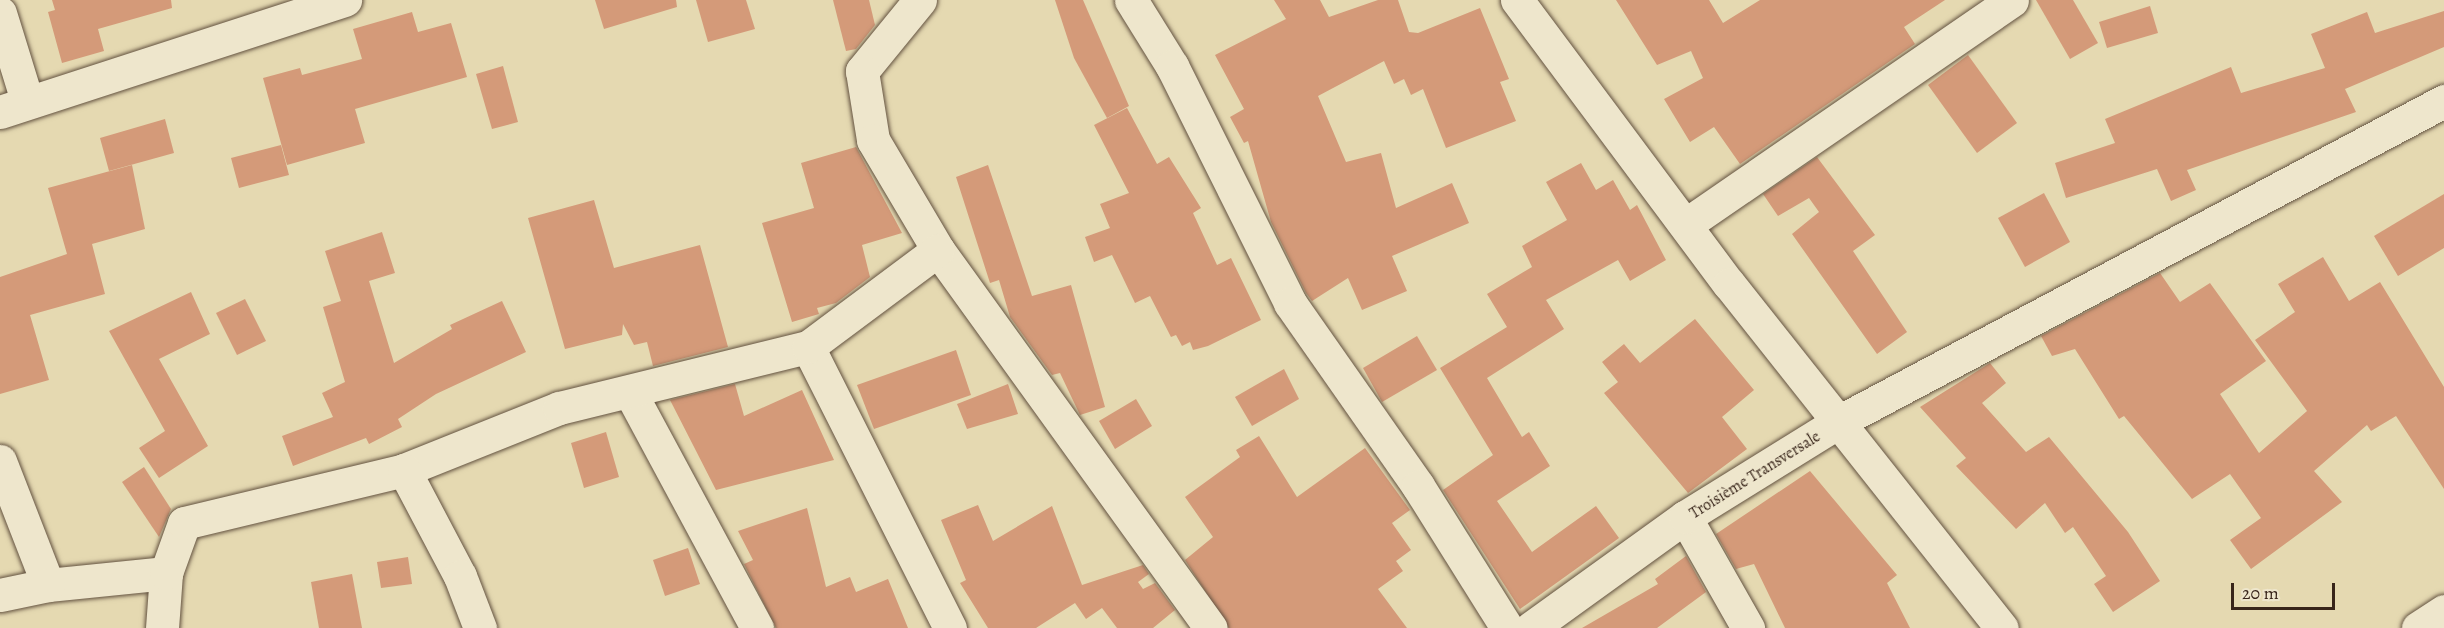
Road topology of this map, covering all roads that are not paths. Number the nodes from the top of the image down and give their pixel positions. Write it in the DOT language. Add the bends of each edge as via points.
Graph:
graph roads {
  1 [pos="345,0"];
  2 [pos="920,0"];
  3 [pos="1131,0"];
  4 [pos="1517,0"];
  5 [pos="2012,0"];
  6 [pos="0,13"];
  7 [pos="2444,101"];
  8 [pos="13,106"];
  9 [pos="1688,223"];
  10 [pos="938,250"];
  11 [pos="808,347"];
  12 [pos="630,392"];
  13 [pos="1840,422"];
  14 [pos="0,461"];
  15 [pos="404,470"];
  16 [pos="1685,517"];
  17 [pos="166,573"];
  18 [pos="48,585"];
  19 [pos="0,595"];
  20 [pos="2444,612"];
  21 [pos="162,628"];
  22 [pos="480,628"];
  23 [pos="757,628"];
  24 [pos="950,628"];
  25 [pos="1211,628"];
  26 [pos="1507,628"];
  27 [pos="1531,628"];
  28 [pos="1748,628"];
  29 [pos="2002,628"];
  30 [pos="2418,628"];
  1 -- 8 [label="street"];
  2 -- 10 [label="street" via="862,71 873,140"];
  3 -- 26 [label="street" via="1172,66 1290,303 1418,486"];
  4 -- 9 [label="street"];
  5 -- 9 [label="street"];
  6 -- 8 [label="street"];
  7 -- 13 [label="street, Troisième Transversale"];
  9 -- 13 [label="street"];
  10 -- 11 [label="street"];
  10 -- 25 [label="street"];
  11 -- 12 [label="street"];
  11 -- 24 [label="street"];
  12 -- 15 [label="street" via="559,408"];
  12 -- 23 [label="street"];
  13 -- 16 [label="street, Troisième Transversale"];
  13 -- 29 [label="street"];
  14 -- 18 [label="street"];
  15 -- 17 [label="street" via="184,523"];
  15 -- 22 [label="street" via="460,576"];
  16 -- 27 [label="street"];
  16 -- 28 [label="street, Troisième Transversale"];
  17 -- 18 [label="street"];
  17 -- 21 [label="street"];
  18 -- 19 [label="street"];
  20 -- 30 [label="street"];
}
